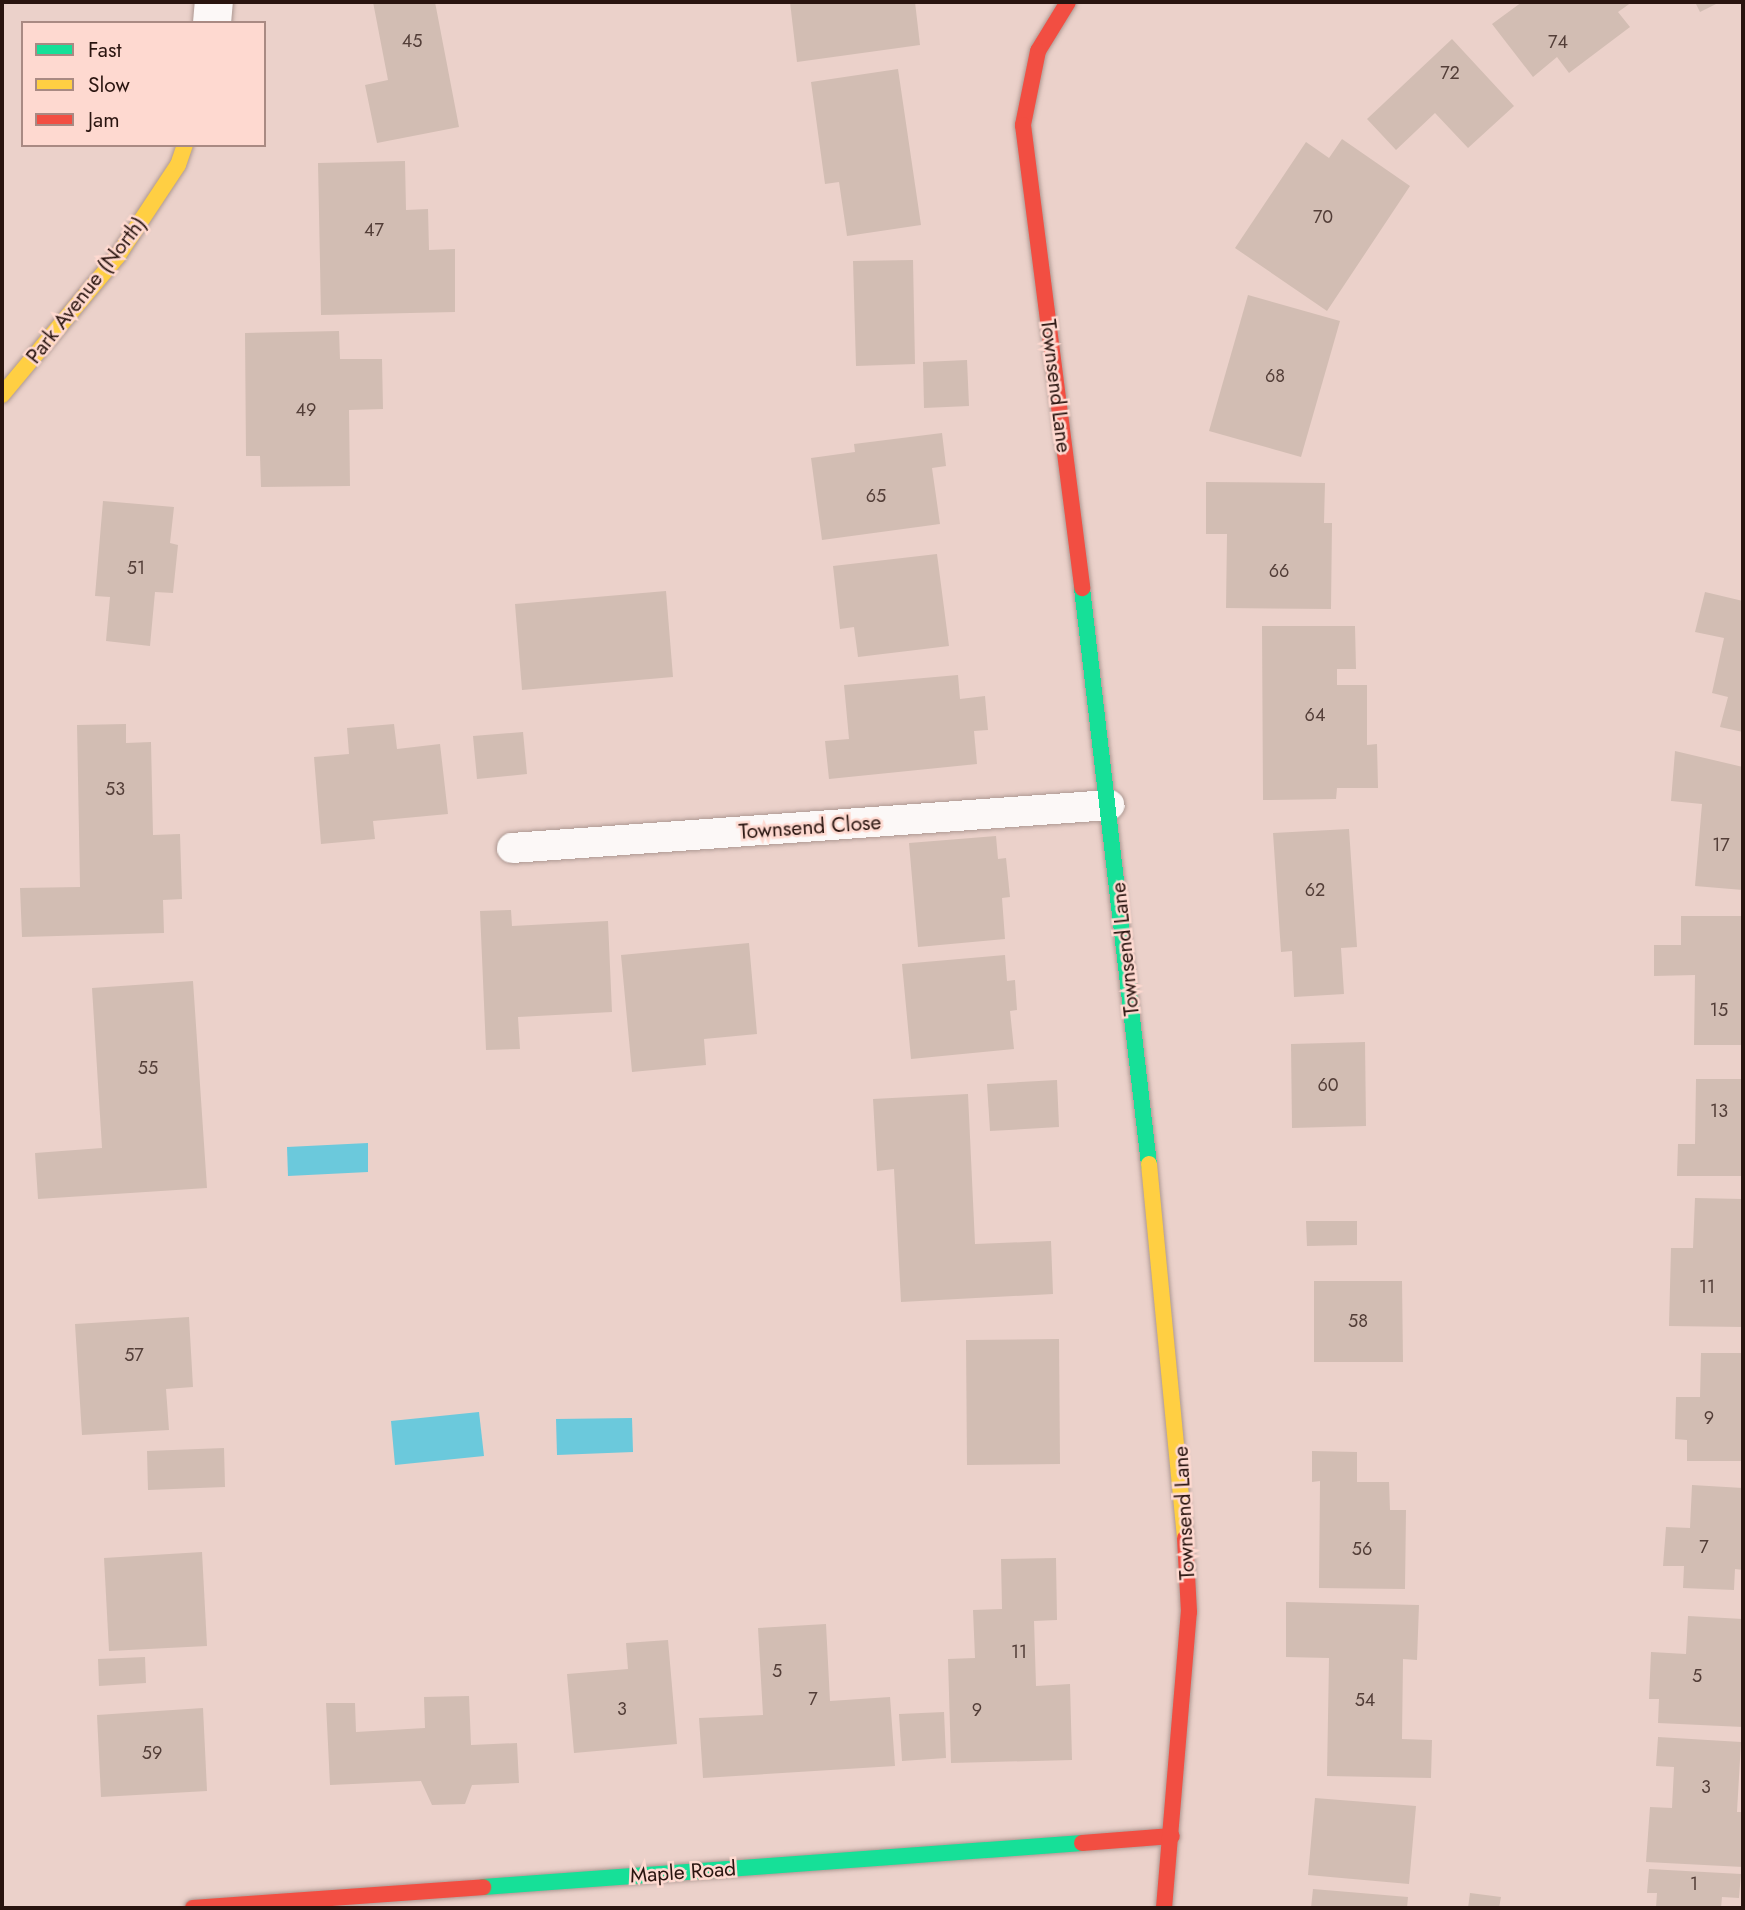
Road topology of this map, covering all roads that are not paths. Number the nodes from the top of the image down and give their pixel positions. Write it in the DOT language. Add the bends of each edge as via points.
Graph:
graph roads {
  1 [pos="214,2"];
  2 [pos="1068,2"];
  3 [pos="212,21"];
  4 [pos="184,147"];
  5 [pos="2,395"];
  6 [pos="1108,805"];
  7 [pos="512,848"];
  8 [pos="1172,1836"];
  9 [pos="193,1908"];
  10 [pos="1164,1908"];
  1 -- 3 [label="street"];
  2 -- 6 [label="street, Townsend Lane" via="1038,51 1023,125"];
  4 -- 5 [label="street, Park Avenue (North)" via="178,165 117,257"];
  6 -- 7 [label="lane, Townsend Close"];
  6 -- 8 [label="street, Townsend Lane" via="1181,1455 1189,1612"];
  8 -- 9 [label="street, Maple Road"];
  8 -- 10 [label="street, Townsend Lane"];
}
